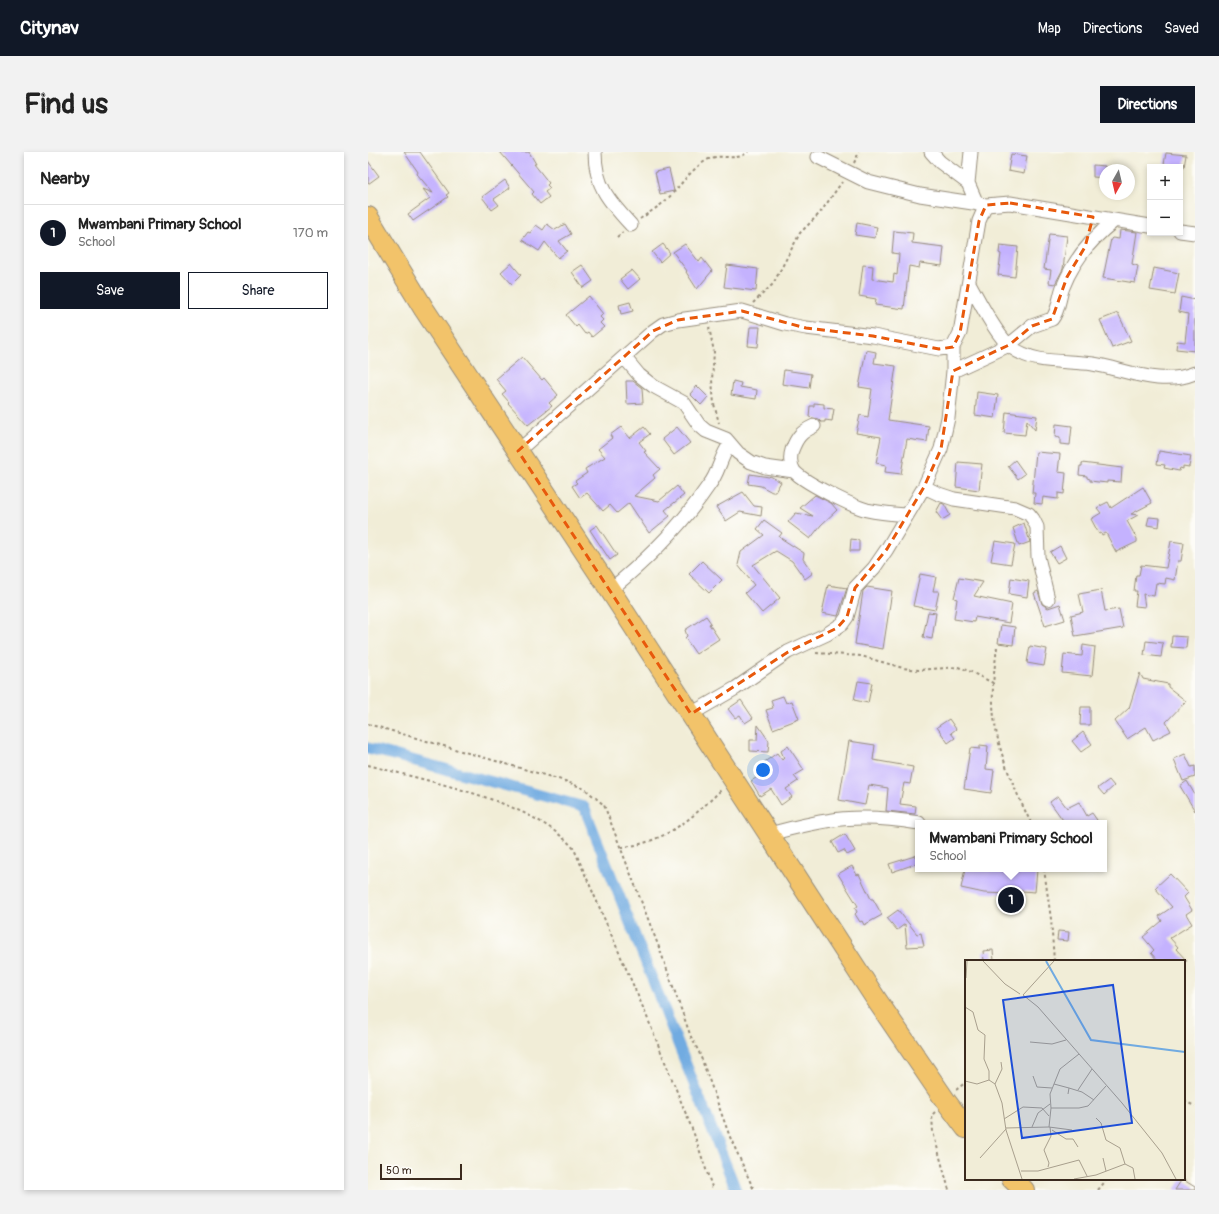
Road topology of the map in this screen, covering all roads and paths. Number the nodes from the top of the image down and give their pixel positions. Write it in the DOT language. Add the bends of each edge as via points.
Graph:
graph roads {
  1 [pos="595,152"];
  2 [pos="748,152"];
  3 [pos="931,152"];
  4 [pos="972,152"];
  5 [pos="818,157"];
  6 [pos="848,173"];
  7 [pos="968,183"];
  8 [pos="982,205"];
  9 [pos="368,217"];
  10 [pos="1093,217"];
  11 [pos="1114,221"];
  12 [pos="631,225"];
  13 [pos="1147,226"];
  14 [pos="1183,231"];
  15 [pos="1195,233"];
  16 [pos="616,237"];
  17 [pos="1085,247"];
  18 [pos="968,283"];
  19 [pos="742,311"];
  20 [pos="706,315"];
  21 [pos="1009,346"];
  22 [pos="953,347"];
  23 [pos="624,357"];
  24 [pos="953,371"];
  25 [pos="1195,373"];
  26 [pos="814,426"];
  27 [pos="728,442"];
  28 [pos="518,451"];
  29 [pos="794,471"];
  30 [pos="924,487"];
  31 [pos="907,515"];
  32 [pos="610,590"];
  33 [pos="1048,599"];
  34 [pos="997,647"];
  35 [pos="811,653"];
  36 [pos="993,683"];
  37 [pos="691,714"];
  38 [pos="368,724"];
  39 [pos="368,765"];
  40 [pos="733,778"];
  41 [pos="1030,820"];
  42 [pos="915,822"];
  43 [pos="770,834"];
  44 [pos="621,847"];
  45 [pos="1044,872"];
  46 [pos="1054,960"];
  47 [pos="945,1100"];
  48 [pos="1185,1101"];
  49 [pos="1195,1106"];
  50 [pos="965,1127"];
  51 [pos="1013,1180"];
  52 [pos="1105,1180"];
  53 [pos="713,1190"];
  54 [pos="754,1190"];
  55 [pos="949,1190"];
  56 [pos="1024,1190"];
  57 [pos="1098,1190"];
  1 -- 12 [label="street" via="598,181 613,205"];
  2 -- 12 [label="path" via="740,157 717,156 703,162 666,200"];
  3 -- 7 [label="street"];
  4 -- 7 [label="street"];
  5 -- 6 [label="street"];
  6 -- 8 [label="street" via="891,188"];
  6 -- 19 [label="path" via="820,212 800,233 773,284"];
  7 -- 8 [label="street"];
  8 -- 10 [label="street" via="1010,204"];
  8 -- 18 [label="street"];
  9 -- 28 [label="main road" via="424,309"];
  10 -- 11 [label="street"];
  10 -- 17 [label="street"];
  11 -- 13 [label="street"];
  11 -- 17 [label="street"];
  12 -- 16 [label="path"];
  14 -- 15 [label="street"];
  17 -- 21 [label="street" via="1067,277 1054,317 1032,326"];
  18 -- 21 [label="street"];
  18 -- 22 [label="street" via="960,333"];
  19 -- 20 [label="street"];
  19 -- 22 [label="street" via="806,328 873,336 939,349"];
  20 -- 23 [label="street" via="664,324 652,331"];
  20 -- 27 [label="path" via="714,352 714,404"];
  21 -- 24 [label="street"];
  21 -- 25 [label="street" via="1027,356 1040,359 1095,364 1155,378 1172,378"];
  22 -- 24 [label="street"];
  23 -- 27 [label="street" via="653,386 684,403 706,431"];
  23 -- 28 [label="street"];
  24 -- 30 [label="street" via="948,418 941,449"];
  26 -- 29 [label="street" via="803,431 796,439 791,453"];
  27 -- 29 [label="street" via="751,462 765,467"];
  27 -- 32 [label="street" via="714,479 690,510 639,566"];
  28 -- 32 [label="main road"];
  29 -- 31 [label="street" via="846,502 867,510"];
  30 -- 31 [label="street"];
  30 -- 33 [label="street" via="954,498 1015,508 1029,514 1037,527 1038,557"];
  31 -- 37 [label="street" via="883,555 855,588 847,617 842,624 828,634 788,652 736,688"];
  32 -- 37 [label="main road"];
  34 -- 36 [label="path"];
  35 -- 36 [label="path" via="874,658 903,668 919,670 958,667"];
  36 -- 41 [label="path" via="996,726 1003,755"];
  37 -- 40 [label="main road"];
  38 -- 44 [label="path" via="537,772 585,790 604,805"];
  39 -- 53 [label="path" via="502,804 547,825 574,849 645,1012 694,1134"];
  40 -- 43 [label="main road"];
  40 -- 44 [label="path" via="696,813 667,834 646,843"];
  42 -- 43 [label="street" via="875,816 843,817 808,823"];
  43 -- 47 [label="main road" via="878,1002"];
  44 -- 54 [label="path" via="691,1037 699,1052 730,1137"];
  45 -- 46 [label="path"];
  47 -- 50 [label="main road"];
  47 -- 55 [label="path" via="932,1115 933,1132"];
  48 -- 49 [label="path"];
  51 -- 56 [label="main road"];
  52 -- 57 [label="path"];
}
